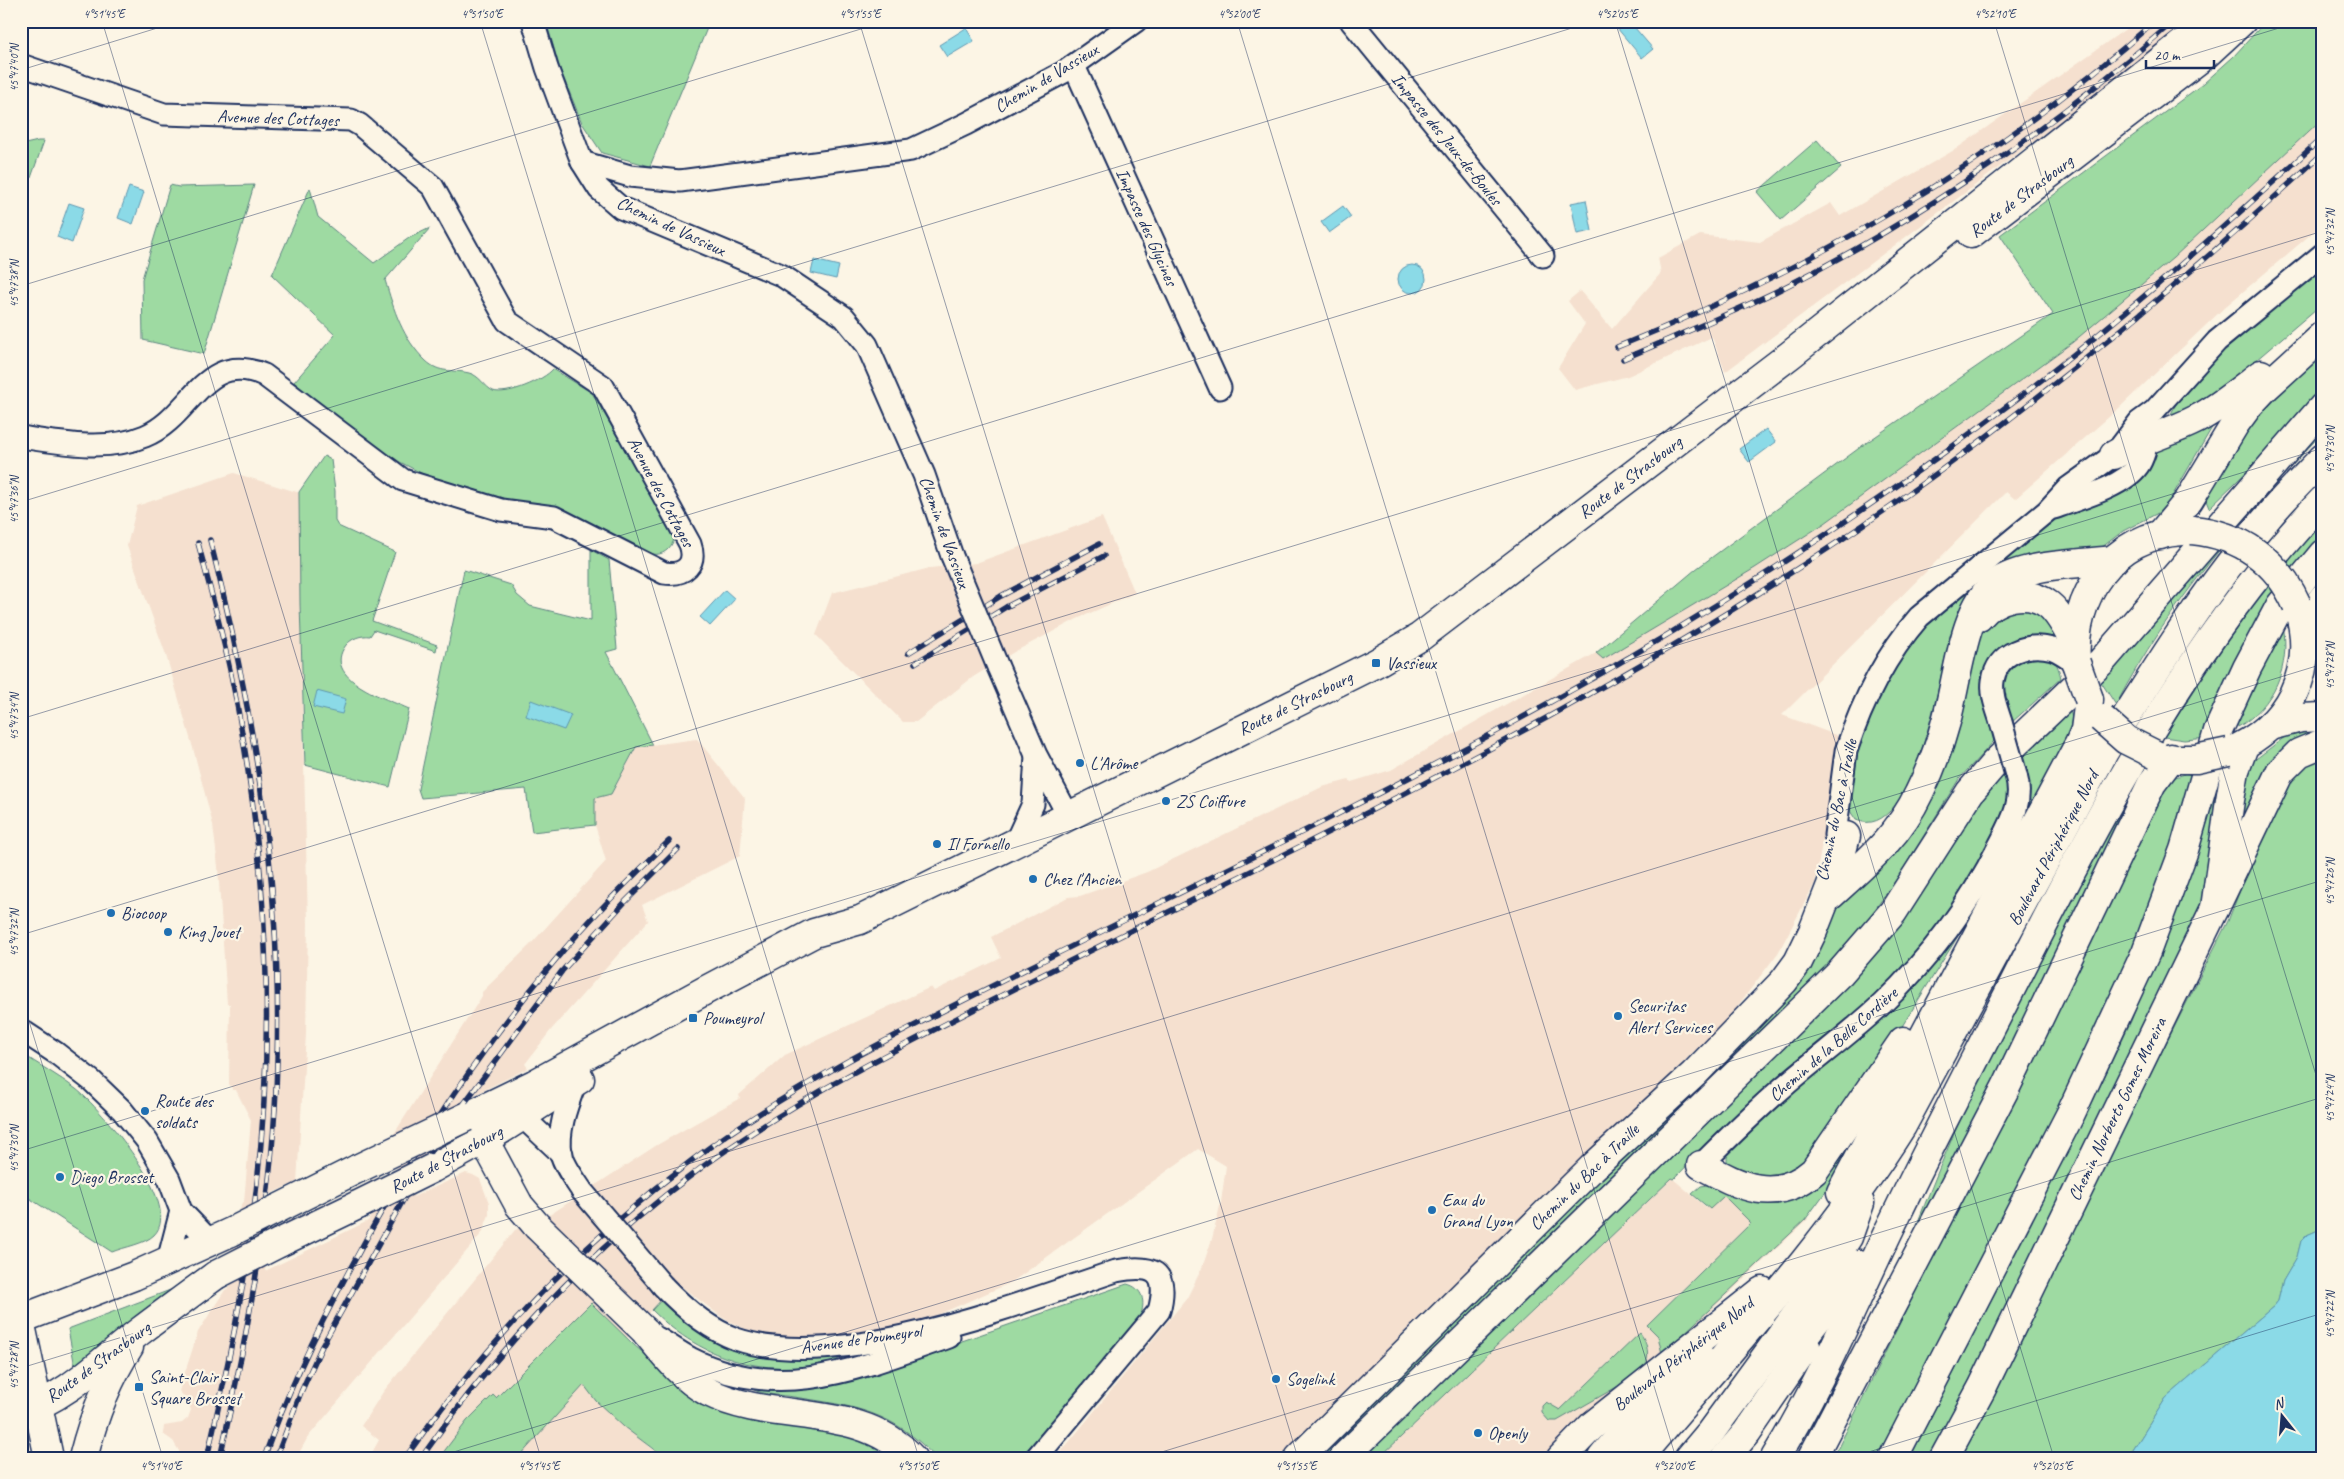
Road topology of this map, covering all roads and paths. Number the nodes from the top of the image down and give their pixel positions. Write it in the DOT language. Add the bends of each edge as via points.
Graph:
graph roads {
  1 [pos="533,21"];
  2 [pos="1136,21"];
  3 [pos="1351,21"];
  4 [pos="2211,21"];
  5 [pos="2242,21"];
  6 [pos="21,66"];
  7 [pos="1074,66"];
  8 [pos="582,162"];
  9 [pos="2323,254"];
  10 [pos="1543,256"];
  11 [pos="2323,325"];
  12 [pos="2323,335"];
  13 [pos="1790,356"];
  14 [pos="1220,388"];
  15 [pos="2323,407"];
  16 [pos="2154,411"];
  17 [pos="21,437"];
  18 [pos="2148,438"];
  19 [pos="2114,455"];
  20 [pos="2323,458"];
  21 [pos="2323,500"];
  22 [pos="2047,511"];
  23 [pos="2160,535"];
  24 [pos="2323,554"];
  25 [pos="2114,560"];
  26 [pos="2307,621"];
  27 [pos="1969,630"];
  28 [pos="2076,654"];
  29 [pos="2323,676"];
  30 [pos="2095,709"];
  31 [pos="2323,717"];
  32 [pos="2270,726"];
  33 [pos="2323,743"];
  34 [pos="2236,749"];
  35 [pos="1036,755"];
  36 [pos="2169,757"];
  37 [pos="1068,815"];
  38 [pos="1016,841"];
  39 [pos="1843,851"];
  40 [pos="2215,908"];
  41 [pos="860,920"];
  42 [pos="1973,942"];
  43 [pos="1763,1002"];
  44 [pos="21,1030"];
  45 [pos="576,1081"];
  46 [pos="494,1102"];
  47 [pos="525,1116"];
  48 [pos="484,1140"];
  49 [pos="562,1154"];
  50 [pos="1701,1164"];
  51 [pos="1870,1176"];
  52 [pos="181,1211"];
  53 [pos="1893,1222"];
  54 [pos="221,1237"];
  55 [pos="1809,1255"];
  56 [pos="168,1262"];
  57 [pos="1116,1271"];
  58 [pos="21,1319"];
  59 [pos="21,1325"];
  60 [pos="645,1331"];
  61 [pos="138,1332"];
  62 [pos="30,1409"];
  63 [pos="49,1458"];
  64 [pos="83,1458"];
  65 [pos="912,1458"];
  66 [pos="1036,1458"];
  67 [pos="1299,1458"];
  68 [pos="1343,1458"];
  69 [pos="1561,1458"];
  70 [pos="1581,1458"];
  71 [pos="1602,1458"];
  72 [pos="1618,1458"];
  73 [pos="1638,1458"];
  74 [pos="1655,1458"];
  75 [pos="1688,1458"];
  76 [pos="1708,1458"];
  77 [pos="1725,1458"];
  78 [pos="1739,1458"];
  79 [pos="1755,1458"];
  80 [pos="1775,1458"];
  81 [pos="1797,1458"];
  82 [pos="1812,1458"];
  83 [pos="1893,1458"];
  84 [pos="1944,1458"];
  1 -- 8 [label="street"];
  2 -- 7 [label="street, Chemin de Vassieux"];
  3 -- 10 [label="street, Impasse des Jeux-de-Boules"];
  4 -- 13 [label="main road, Route de Strasbourg"];
  5 -- 13 [label="main road, Route de Strasbourg" via="2205,55 1875,305"];
  6 -- 17 [label="street, Avenue des Cottages" via="164,114 351,120 360,125 433,187 507,321 603,386 686,535 693,554 691,564 684,572 664,573 554,517 502,510 403,480 264,375 250,369 232,368 214,376 164,425 146,436 122,442 89,444"];
  7 -- 8 [label="street, Chemin de Vassieux" via="911,150 680,181 630,176"];
  7 -- 14 [label="street, Impasse des Glycines"];
  8 -- 35 [label="street, Chemin de Vassieux, bridge" via="599,189 621,208 781,275 844,317 867,346 924,475 952,556"];
  9 -- 16 [label="street, Chemin du Bac à Traille" via="2217,341"];
  11 -- 18 [label="main road" via="2213,410"];
  12 -- 23 [label="main road" via="2249,405 2189,500"];
  13 -- 37 [label="main road, Route de Strasbourg" via="1420,637 1376,663"];
  15 -- 68 [label="main road" via="2101,662 1970,792 1893,912 1840,973"];
  16 -- 18 [label="street, Chemin du Bac à Traille"];
  16 -- 19 [label="street, Chemin du Bac à Traille" via="2139,422"];
  18 -- 19 [label="main road"];
  18 -- 22 [label="street, Chemin du Bac à Traille" via="2142,458 2130,474 2107,488"];
  19 -- 22 [label="street, Chemin du Bac à Traille" via="2068,488"];
  20 -- 51 [label="main road, Boulevard Périphérique Nord" via="2268,516 2168,650 2104,752 1902,1126"];
  21 -- 53 [label="main road, Boulevard Périphérique Nord" via="2290,535 2216,631 2130,765 2063,887"];
  22 -- 39 [label="street, Chemin du Bac à Traille" via="1914,624 1902,636 1875,679 1846,751"];
  23 -- 25 [label="main road" via="2136,543"];
  23 -- 26 [label="main road, bridge" via="2192,530 2222,535 2250,547 2283,578"];
  24 -- 83 [label="main road" via="2280,606 2247,668 2218,732 2184,850 2146,952 2071,1112"];
  25 -- 27 [label="main road" via="2032,570 2004,579 1982,599"];
  25 -- 28 [label="main road" via="2102,571 2085,598 2080,613"];
  26 -- 29 [label="main road"];
  26 -- 32 [label="main road" via="2294,692"];
  27 -- 28 [label="main road" via="1983,611 1999,601 2014,596 2030,596 2050,606 2059,616"];
  27 -- 39 [label="main road" via="1945,725 1920,792 1884,846"];
  28 -- 30 [label="main road, bridge"];
  28 -- 50 [label="street, Chemin de la Belle Cordière, bridge" via="2042,647 2015,651 1997,668 1993,680 1994,696 2016,775 2019,794 2016,813 1990,864 1947,928 1906,980"];
  30 -- 36 [label="main road, bridge" via="2126,740"];
  30 -- 42 [label="main road"];
  31 -- 32 [label="main road" via="2301,718"];
  32 -- 34 [label="main road"];
  33 -- 40 [label="main road" via="2299,753 2280,772"];
  34 -- 36 [label="main road, bridge" via="2196,759"];
  34 -- 40 [label="main road, Chemin Norberto Gomes Moreira"];
  35 -- 37 [label="street, Chemin de Vassieux"];
  35 -- 38 [label="street, Chemin de Vassieux" via="1033,804"];
  36 -- 82 [label="main road" via="2152,783 2006,1087"];
  37 -- 38 [label="main road, Route de Strasbourg"];
  38 -- 41 [label="main road, Route de Strasbourg"];
  39 -- 43 [label="main road, Chemin du Bac à Traille"];
  39 -- 43 [label="main road, Chemin du Bac à Traille" via="1827,898 1798,962"];
  40 -- 84 [label="main road, Chemin Norberto Gomes Moreira" via="1982,1388"];
  41 -- 45 [label="main road, Route de Strasbourg" via="834,943"];
  41 -- 46 [label="main road, Route de Strasbourg" via="814,933 534,1084"];
  42 -- 50 [label="main road" via="1814,1172 1800,1184 1763,1190 1732,1181"];
  42 -- 55 [label="main road"];
  43 -- 67 [label="main road, Chemin du Bac à Traille" via="1701,1067 1592,1168"];
  44 -- 52 [label="street" via="92,1081 122,1110 169,1179"];
  45 -- 47 [label="main road, Route de Strasbourg"];
  45 -- 49 [label="street, Avenue de Poumeyrol" via="566,1110"];
  46 -- 47 [label="street, Avenue de Poumeyrol" via="513,1106"];
  46 -- 48 [label="main road" via="482,1114"];
  46 -- 54 [label="main road, Route de Strasbourg, bridge"];
  47 -- 48 [label="main road, Route de Strasbourg"];
  47 -- 49 [label="street, Avenue de Poumeyrol"];
  48 -- 60 [label="main road, bridge" via="519,1205"];
  48 -- 61 [label="main road, Route de Strasbourg, bridge" via="216,1275"];
  49 -- 57 [label="street, Avenue de Poumeyrol, bridge" via="582,1191 663,1286 694,1315 734,1338 765,1347 806,1349 842,1346 928,1330"];
  51 -- 55 [label="main road, Boulevard Périphérique Nord"];
  51 -- 75 [label="main road" via="1848,1237 1766,1358"];
  52 -- 54 [label="street"];
  52 -- 56 [label="street"];
  53 -- 76 [label="main road"];
  53 -- 77 [label="main road" via="1747,1432"];
  53 -- 78 [label="main road"];
  53 -- 79 [label="main road"];
  53 -- 80 [label="main road" via="1797,1422"];
  53 -- 81 [label="main road"];
  53 -- 82 [label="main road"];
  54 -- 56 [label="main road, Route de Strasbourg"];
  55 -- 69 [label="main road, Boulevard Périphérique Nord" via="1593,1425"];
  55 -- 70 [label="main road, Boulevard Périphérique Nord" via="1603,1433"];
  55 -- 71 [label="main road"];
  55 -- 72 [label="main road, Boulevard Périphérique Nord"];
  55 -- 73 [label="main road, Boulevard Périphérique Nord"];
  55 -- 74 [label="main road, Boulevard Périphérique Nord"];
  56 -- 58 [label="main road, Route de Strasbourg"];
  57 -- 60 [label="street, Avenue de Poumeyrol" via="930,1344 849,1371 802,1379 766,1380 716,1368 690,1358"];
  57 -- 66 [label="street, Avenue de Poumeyrol" via="1138,1266 1149,1268 1158,1275 1163,1286 1159,1311"];
  59 -- 62 [label="main road"];
  60 -- 65 [label="main road" via="686,1377 708,1392 748,1406 867,1427 888,1436"];
  61 -- 62 [label="main road, Route de Strasbourg" via="70,1388"];
  61 -- 64 [label="main road" via="108,1385 91,1426"];
  62 -- 63 [label="main road"];
}
